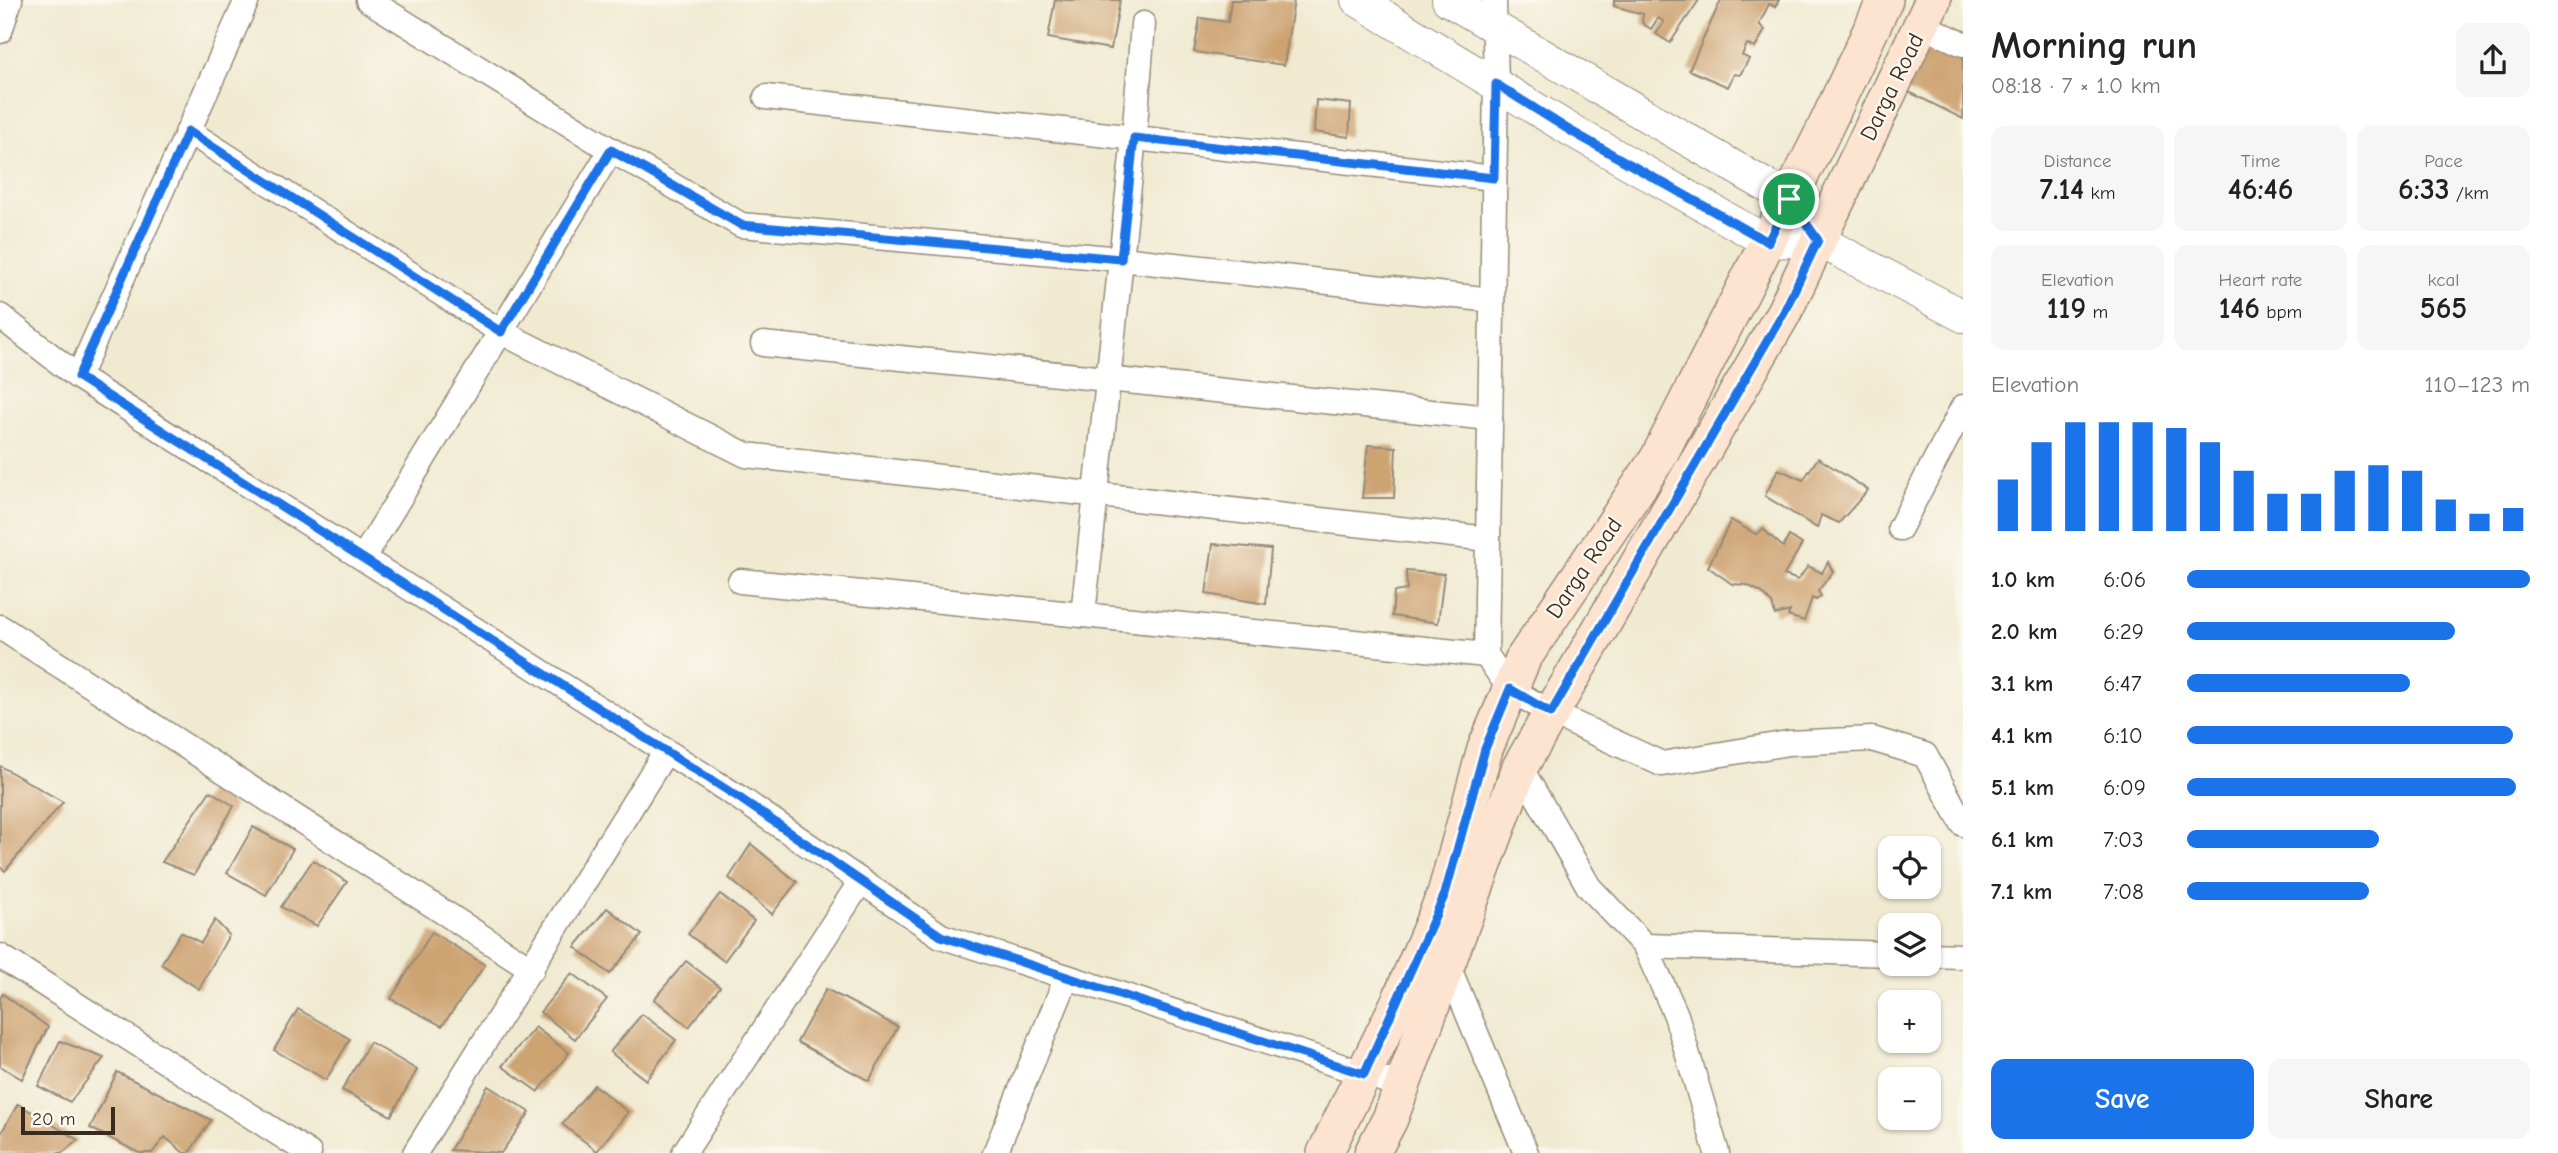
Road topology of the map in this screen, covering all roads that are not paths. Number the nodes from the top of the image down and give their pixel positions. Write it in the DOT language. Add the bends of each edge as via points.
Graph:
graph roads {
  1 [pos="10,0"];
  2 [pos="247,0"];
  3 [pos="368,0"];
  4 [pos="1357,0"];
  5 [pos="1448,0"];
  6 [pos="1885,0"];
  7 [pos="1927,13"];
  8 [pos="1495,14"];
  9 [pos="1143,24"];
  10 [pos="0,31"];
  11 [pos="1963,44"];
  12 [pos="1496,84"];
  13 [pos="766,97"];
  14 [pos="188,131"];
  15 [pos="1134,138"];
  16 [pos="611,150"];
  17 [pos="1494,178"];
  18 [pos="1789,199"];
  19 [pos="1818,240"];
  20 [pos="1768,242"];
  21 [pos="1121,259"];
  22 [pos="1492,300"];
  23 [pos="0,316"];
  24 [pos="1963,316"];
  25 [pos="501,332"];
  26 [pos="763,344"];
  27 [pos="78,377"];
  28 [pos="1108,379"];
  29 [pos="1963,408"];
  30 [pos="1490,418"];
  31 [pos="1096,496"];
  32 [pos="1900,528"];
  33 [pos="1488,539"];
  34 [pos="363,558"];
  35 [pos="740,581"];
  36 [pos="1083,615"];
  37 [pos="0,627"];
  38 [pos="1486,655"];
  39 [pos="1510,689"];
  40 [pos="1551,713"];
  41 [pos="666,751"];
  42 [pos="1520,767"];
  43 [pos="1963,824"];
  44 [pos="861,881"];
  45 [pos="1646,946"];
  46 [pos="1878,954"];
  47 [pos="1941,955"];
  48 [pos="0,956"];
  49 [pos="1963,956"];
  50 [pos="1448,966"];
  51 [pos="532,970"];
  52 [pos="1066,977"];
  53 [pos="1364,1074"];
  54 [pos="1402,1086"];
  55 [pos="309,1153"];
  56 [pos="415,1153"];
  57 [pos="684,1153"];
  58 [pos="995,1153"];
  59 [pos="1325,1153"];
  60 [pos="1372,1153"];
  61 [pos="1526,1153"];
  62 [pos="1717,1153"];
  1 -- 10 [label="street"];
  2 -- 14 [label="street"];
  3 -- 16 [label="street"];
  4 -- 12 [label="street"];
  5 -- 8 [label="street"];
  6 -- 18 [label="main road, Darga Road"];
  7 -- 11 [label="street"];
  7 -- 19 [label="main road, Darga Road"];
  8 -- 12 [label="street"];
  8 -- 18 [label="street"];
  9 -- 15 [label="street"];
  12 -- 17 [label="street"];
  12 -- 20 [label="street"];
  13 -- 15 [label="street"];
  14 -- 25 [label="street"];
  14 -- 27 [label="street"];
  15 -- 17 [label="street"];
  15 -- 21 [label="street"];
  16 -- 21 [label="street" via="741,225"];
  16 -- 25 [label="street"];
  17 -- 22 [label="street"];
  18 -- 19 [label="street"];
  18 -- 20 [label="main road, Darga Road"];
  19 -- 20 [label="street"];
  19 -- 24 [label="street"];
  19 -- 40 [label="main road, Darga Road" via="1784,312"];
  20 -- 39 [label="main road, Darga Road" via="1658,458 1523,659"];
  21 -- 22 [label="street"];
  21 -- 28 [label="street"];
  22 -- 30 [label="street"];
  23 -- 27 [label="street"];
  25 -- 31 [label="street" via="746,455"];
  25 -- 34 [label="street"];
  26 -- 28 [label="street"];
  27 -- 34 [label="street"];
  28 -- 30 [label="street"];
  28 -- 31 [label="street"];
  29 -- 32 [label="street"];
  30 -- 33 [label="street"];
  31 -- 33 [label="street"];
  31 -- 36 [label="street"];
  33 -- 38 [label="street"];
  34 -- 41 [label="street"];
  35 -- 36 [label="street"];
  36 -- 38 [label="street"];
  37 -- 51 [label="street"];
  38 -- 39 [label="street"];
  39 -- 40 [label="street"];
  39 -- 53 [label="main road, Darga Road" via="1485,749 1445,894"];
  40 -- 42 [label="main road, Darga Road"];
  40 -- 43 [label="street" via="1662,764 1788,743 1872,739 1925,755"];
  41 -- 44 [label="street"];
  41 -- 51 [label="street"];
  42 -- 45 [label="street" via="1589,887"];
  42 -- 50 [label="main road, Darga Road"];
  44 -- 52 [label="street" via="941,936"];
  44 -- 57 [label="street"];
  45 -- 46 [label="street"];
  45 -- 62 [label="street" via="1676,1015"];
  47 -- 49 [label="street"];
  48 -- 55 [label="street"];
  50 -- 54 [label="main road, Darga Road"];
  50 -- 61 [label="street"];
  51 -- 56 [label="street"];
  52 -- 53 [label="street"];
  52 -- 58 [label="street"];
  53 -- 54 [label="street"];
  53 -- 59 [label="main road, Darga Road"];
  54 -- 60 [label="main road, Darga Road"];
}
